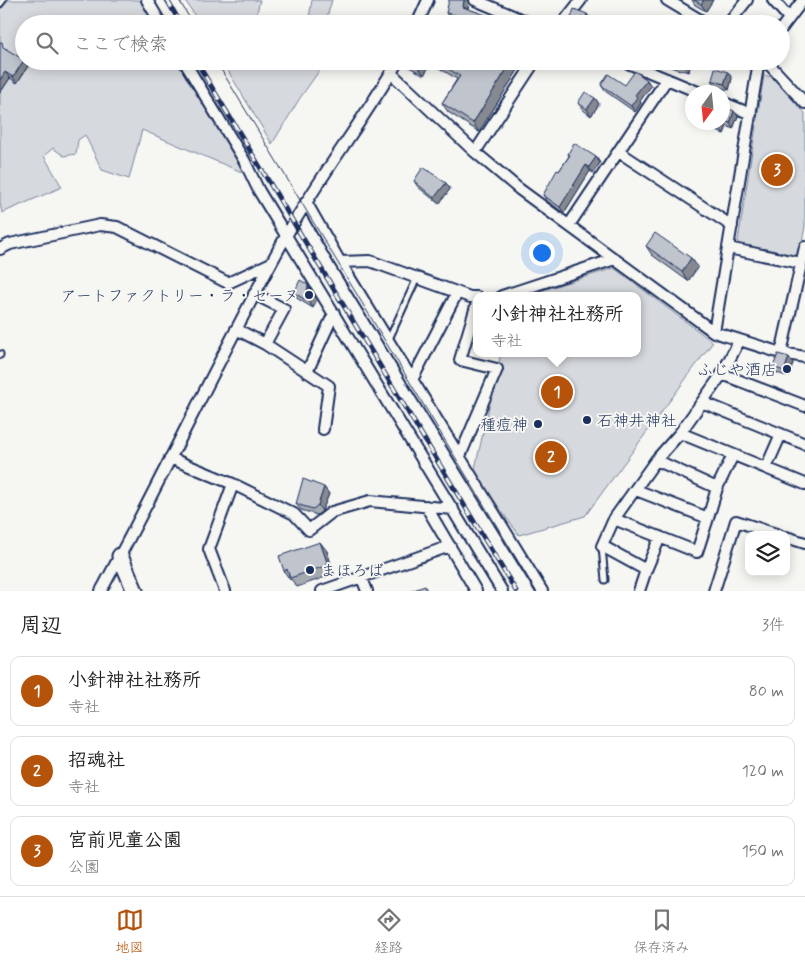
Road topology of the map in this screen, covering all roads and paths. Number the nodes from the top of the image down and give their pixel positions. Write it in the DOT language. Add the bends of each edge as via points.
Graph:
graph roads {
  1 [pos="3,0"];
  2 [pos="147,0"];
  3 [pos="428,0"];
  4 [pos="475,0"];
  5 [pos="581,0"];
  6 [pos="667,0"];
  7 [pos="747,0"];
  8 [pos="773,0"];
  9 [pos="803,0"];
  10 [pos="0,4"];
  11 [pos="156,15"];
  12 [pos="421,15"];
  13 [pos="511,15"];
  14 [pos="569,15"];
  15 [pos="692,15"];
  16 [pos="735,15"];
  17 [pos="786,15"];
  18 [pos="790,17"];
  19 [pos="189,70"];
  20 [pos="393,70"];
  21 [pos="529,70"];
  22 [pos="644,70"];
  23 [pos="758,70"];
  24 [pos="774,70"];
  25 [pos="391,73"];
  26 [pos="666,79"];
  27 [pos="685,87"];
  28 [pos="805,103"];
  29 [pos="730,105"];
  30 [pos="750,114"];
  31 [pos="475,152"];
  32 [pos="619,152"];
  33 [pos="306,202"];
  34 [pos="569,225"];
  35 [pos="732,226"];
  36 [pos="287,235"];
  37 [pos="805,247"];
  38 [pos="728,248"];
  39 [pos="0,249"];
  40 [pos="615,259"];
  41 [pos="340,262"];
  42 [pos="271,263"];
  43 [pos="801,263"];
  44 [pos="417,278"];
  45 [pos="514,292"];
  46 [pos="457,293"];
  47 [pos="254,294"];
  48 [pos="473,297"];
  49 [pos="334,313"];
  50 [pos="473,316"];
  51 [pos="236,329"];
  52 [pos="714,332"];
  53 [pos="388,340"];
  54 [pos="739,341"];
  55 [pos="265,344"];
  56 [pos="782,353"];
  57 [pos="805,357"];
  58 [pos="307,372"];
  59 [pos="722,374"];
  60 [pos="412,380"];
  61 [pos="702,402"];
  62 [pos="805,406"];
  63 [pos="323,429"];
  64 [pos="680,433"];
  65 [pos="781,434"];
  66 [pos="805,444"];
  67 [pos="733,455"];
  68 [pos="460,456"];
  69 [pos="170,458"];
  70 [pos="656,460"];
  71 [pos="766,468"];
  72 [pos="233,484"];
  73 [pos="805,484"];
  74 [pos="717,488"];
  75 [pos="636,490"];
  76 [pos="426,506"];
  77 [pos="453,509"];
  78 [pos="708,518"];
  79 [pos="614,519"];
  80 [pos="767,531"];
  81 [pos="660,537"];
  82 [pos="790,538"];
  83 [pos="805,543"];
  84 [pos="450,546"];
  85 [pos="602,546"];
  86 [pos="120,556"];
  87 [pos="646,570"];
  88 [pos="361,576"];
  89 [pos="605,580"];
  90 [pos="101,591"];
  91 [pos="135,591"];
  92 [pos="225,591"];
  93 [pos="322,591"];
  94 [pos="367,591"];
  95 [pos="476,591"];
  96 [pos="502,591"];
  97 [pos="542,591"];
  98 [pos="639,591"];
  99 [pos="714,591"];
  1 -- 10 [label="lane"];
  2 -- 11 [label="street"];
  3 -- 12 [label="street"];
  4 -- 13 [label="street"];
  5 -- 14 [label="street"];
  6 -- 15 [label="street"];
  7 -- 16 [label="street"];
  8 -- 17 [label="street"];
  9 -- 18 [label="street"];
  19 -- 36 [label="street"];
  20 -- 25 [label="street"];
  21 -- 31 [label="street"];
  22 -- 26 [label="street"];
  23 -- 30 [label="street"];
  24 -- 28 [label="street"];
  25 -- 31 [label="street"];
  25 -- 33 [label="street"];
  26 -- 27 [label="street"];
  26 -- 32 [label="street"];
  29 -- 30 [label="street"];
  30 -- 35 [label="street"];
  31 -- 34 [label="street"];
  32 -- 34 [label="street"];
  32 -- 35 [label="street"];
  33 -- 36 [label="street"];
  33 -- 41 [label="street"];
  34 -- 40 [label="street"];
  35 -- 38 [label="street"];
  36 -- 42 [label="street"];
  36 -- 49 [label="street"];
  37 -- 43 [label="street"];
  38 -- 43 [label="street"];
  38 -- 52 [label="street"];
  39 -- 42 [label="street" via="10,244 100,225 118,227 228,283"];
  40 -- 45 [label="street"];
  40 -- 52 [label="street"];
  41 -- 44 [label="street" via="370,262"];
  41 -- 53 [label="street"];
  42 -- 47 [label="street"];
  43 -- 56 [label="street"];
  44 -- 46 [label="street"];
  44 -- 53 [label="lane"];
  46 -- 48 [label="street"];
  46 -- 60 [label="street"];
  47 -- 51 [label="street"];
  47 -- 55 [label="street" via="284,309"];
  49 -- 58 [label="street"];
  49 -- 77 [label="street"];
  50 -- 68 [label="street" via="460,360 497,369"];
  51 -- 55 [label="street"];
  51 -- 69 [label="street"];
  52 -- 54 [label="street"];
  53 -- 60 [label="street"];
  54 -- 56 [label="street"];
  54 -- 59 [label="street"];
  55 -- 58 [label="street"];
  56 -- 57 [label="street"];
  58 -- 63 [label="street" via="329,386"];
  59 -- 61 [label="street"];
  59 -- 62 [label="street"];
  60 -- 68 [label="street"];
  61 -- 64 [label="street"];
  61 -- 65 [label="street"];
  64 -- 67 [label="street"];
  64 -- 70 [label="street"];
  65 -- 66 [label="street"];
  65 -- 71 [label="street"];
  67 -- 71 [label="street"];
  67 -- 74 [label="street"];
  68 -- 97 [label="street"];
  69 -- 72 [label="street"];
  69 -- 86 [label="street"];
  70 -- 74 [label="street"];
  70 -- 75 [label="street"];
  71 -- 73 [label="street"];
  72 -- 76 [label="street" via="294,514 308,530 332,512 370,501"];
  72 -- 92 [label="street" via="209,549"];
  74 -- 78 [label="street"];
  75 -- 78 [label="street"];
  75 -- 79 [label="street"];
  76 -- 77 [label="street"];
  76 -- 84 [label="street"];
  77 -- 96 [label="street"];
  78 -- 81 [label="street" via="697,552"];
  79 -- 81 [label="street"];
  79 -- 85 [label="street"];
  80 -- 99 [label="street" via="736,521"];
  81 -- 87 [label="street"];
  82 -- 83 [label="street"];
  84 -- 88 [label="street"];
  84 -- 95 [label="street"];
  85 -- 87 [label="street"];
  85 -- 89 [label="lane"];
  86 -- 90 [label="street"];
  86 -- 91 [label="street"];
  87 -- 98 [label="street"];
  88 -- 93 [label="street"];
  88 -- 94 [label="street"];
}
